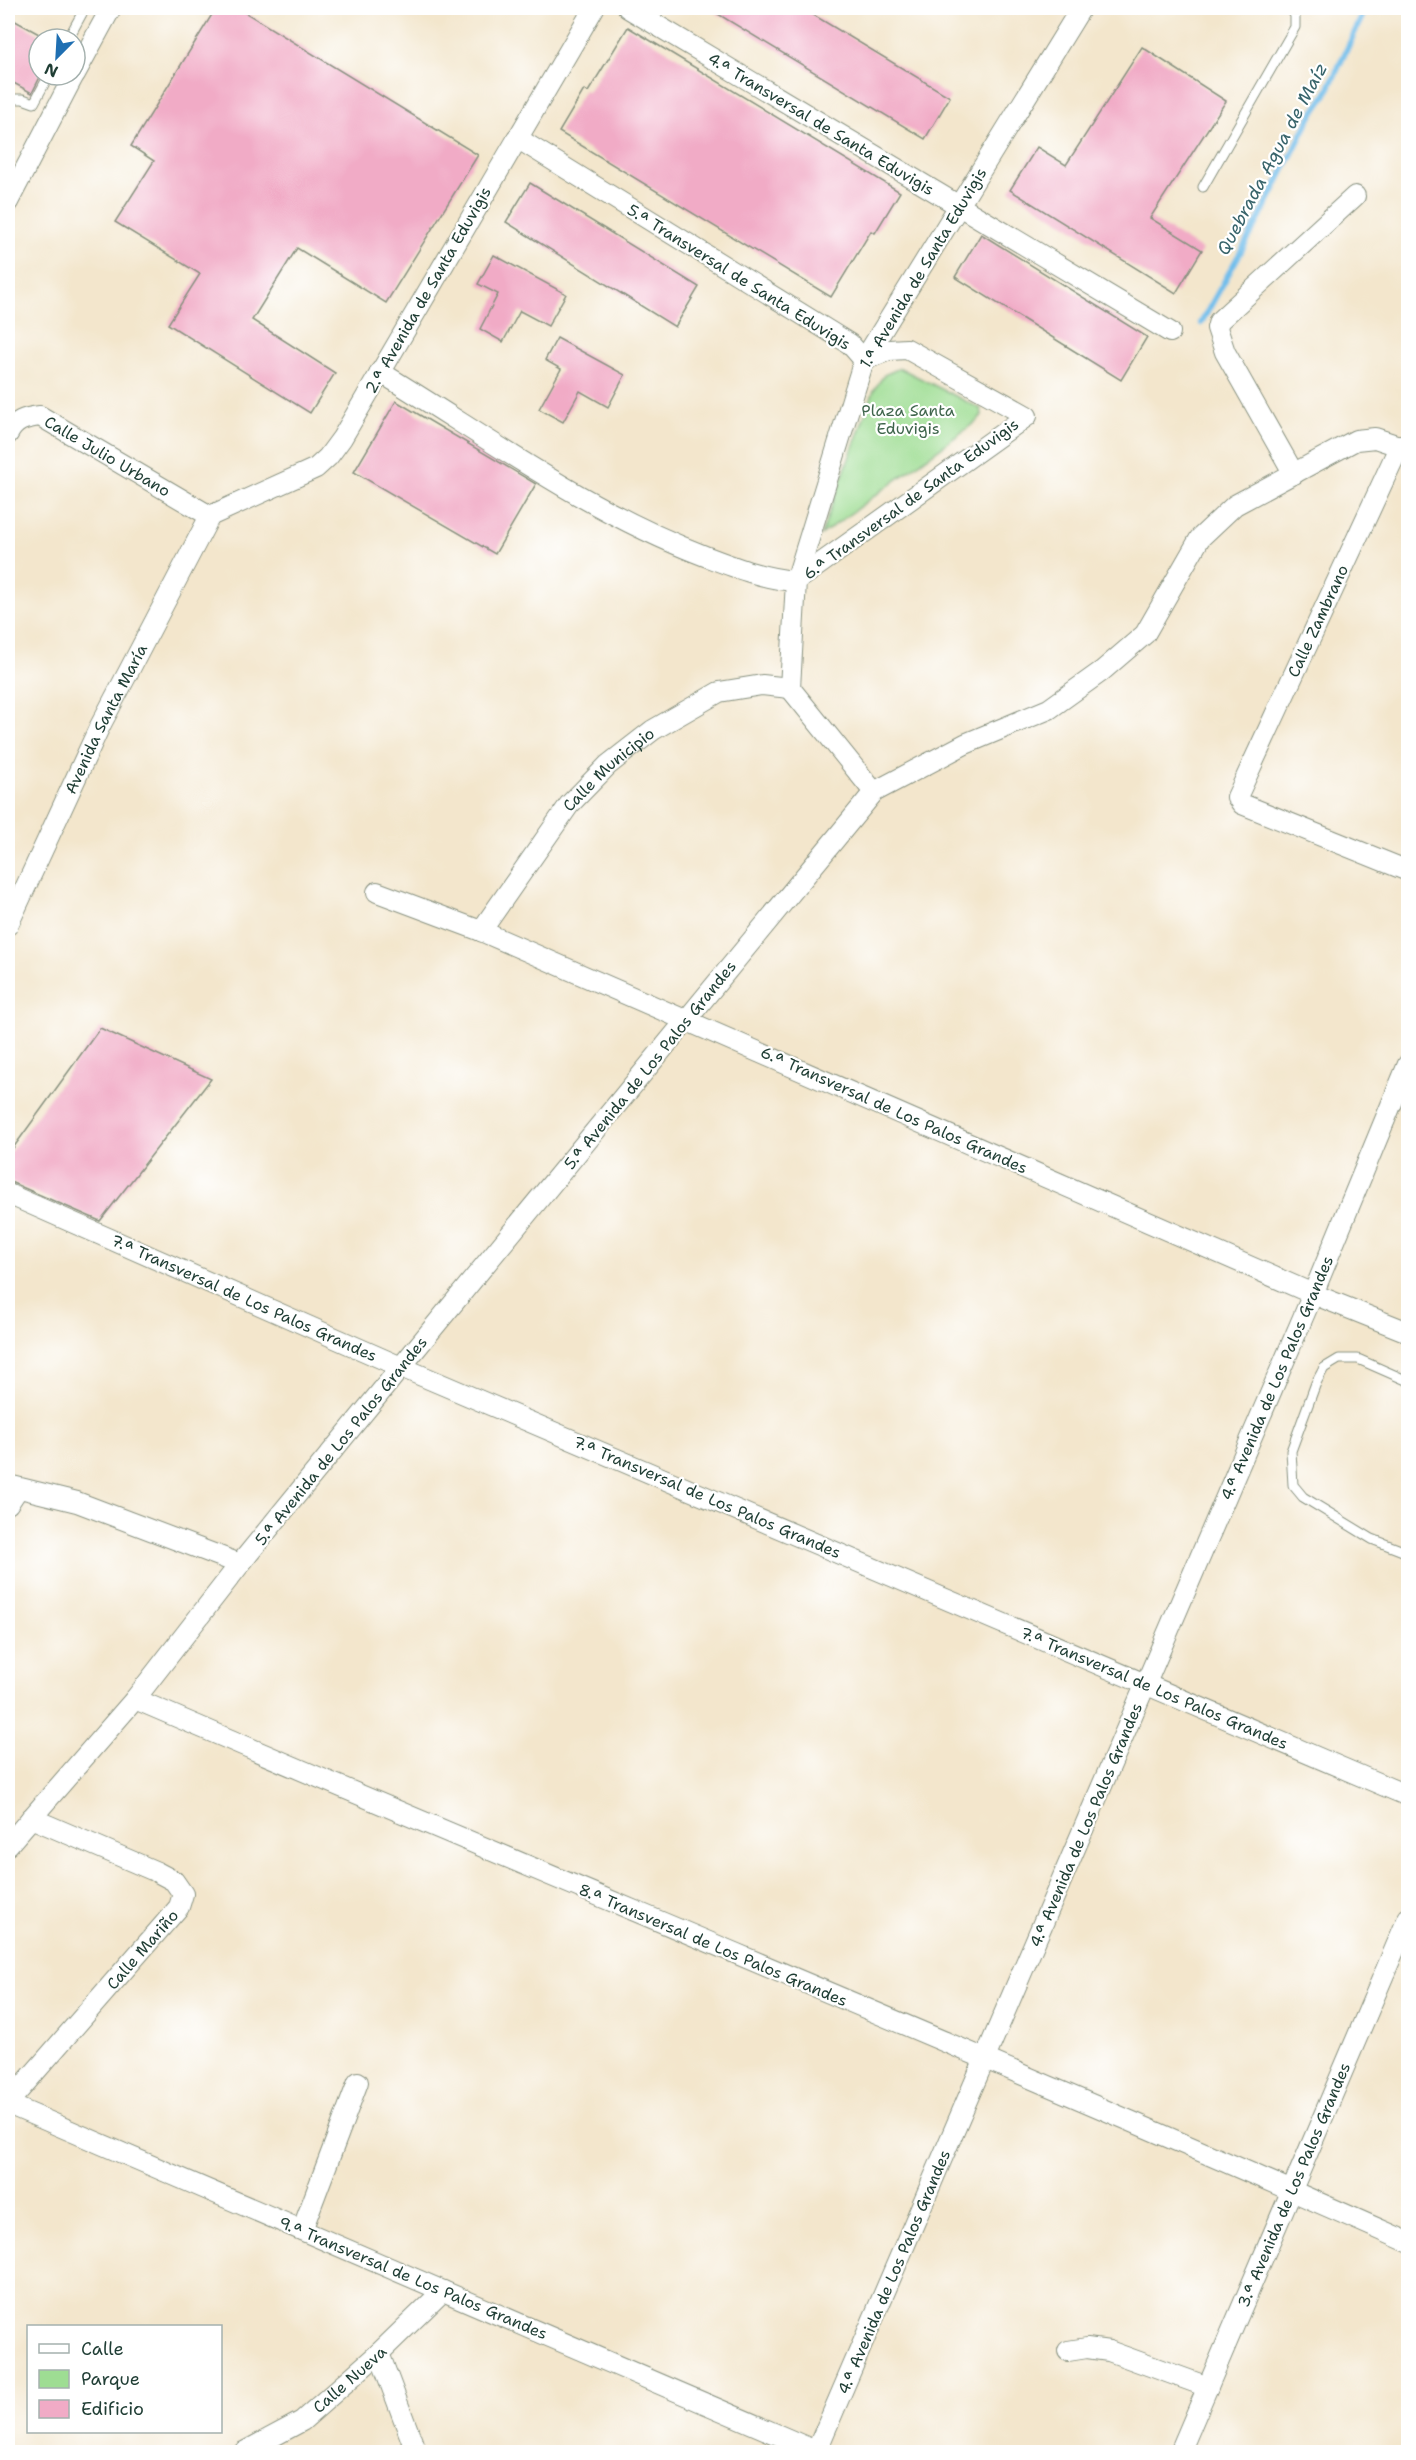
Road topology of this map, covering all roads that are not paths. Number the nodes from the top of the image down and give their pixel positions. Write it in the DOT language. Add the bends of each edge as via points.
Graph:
graph roads {
  1 [pos="85,8"];
  2 [pos="111,8"];
  3 [pos="594,8"];
  4 [pos="628,8"];
  5 [pos="1081,8"];
  6 [pos="1289,8"];
  7 [pos="75,27"];
  8 [pos="87,52"];
  9 [pos="43,87"];
  10 [pos="68,87"];
  11 [pos="8,99"];
  12 [pos="517,138"];
  13 [pos="1203,187"];
  14 [pos="1355,196"];
  15 [pos="8,202"];
  16 [pos="958,207"];
  17 [pos="1170,332"];
  18 [pos="864,360"];
  19 [pos="380,372"];
  20 [pos="1027,416"];
  21 [pos="8,435"];
  22 [pos="1404,447"];
  23 [pos="1294,474"];
  24 [pos="210,516"];
  25 [pos="796,581"];
  26 [pos="790,688"];
  27 [pos="874,792"];
  28 [pos="1408,871"];
  29 [pos="377,892"];
  30 [pos="8,925"];
  31 [pos="481,931"];
  32 [pos="688,1020"];
  33 [pos="1408,1064"];
  34 [pos="8,1194"];
  35 [pos="1313,1294"];
  36 [pos="1408,1332"];
  37 [pos="401,1367"];
  38 [pos="1408,1381"];
  39 [pos="11,1493"];
  40 [pos="1408,1553"];
  41 [pos="240,1564"];
  42 [pos="1146,1684"];
  43 [pos="135,1699"];
  44 [pos="1408,1796"];
  45 [pos="31,1818"];
  46 [pos="8,1845"];
  47 [pos="1408,1918"];
  48 [pos="986,2059"];
  49 [pos="358,2082"];
  50 [pos="8,2103"];
  51 [pos="1291,2190"];
  52 [pos="302,2230"];
  53 [pos="1408,2242"];
  54 [pos="443,2291"];
  55 [pos="1068,2351"];
  56 [pos="379,2353"];
  57 [pos="1208,2387"];
  58 [pos="243,2452"];
  59 [pos="416,2452"];
  60 [pos="817,2452"];
  61 [pos="1180,2452"];
  1 -- 7 [label="lane"];
  2 -- 8 [label="street"];
  3 -- 12 [label="street, 2.ª Avenida de Santa Eduvigis"];
  4 -- 16 [label="street, 4.ª Transversal de Santa Eduvigis"];
  5 -- 16 [label="street, 1.ª Avenida de Santa Eduvigis"];
  6 -- 13 [label="lane" via="1295,15 1295,27"];
  9 -- 11 [label="lane" via="34,103"];
  10 -- 15 [label="street"];
  12 -- 18 [label="street, 5.ª Transversal de Santa Eduvigis" via="850,344"];
  12 -- 19 [label="street, 2.ª Avenida de Santa Eduvigis"];
  14 -- 23 [label="street" via="1219,321 1217,328 1225,352"];
  16 -- 17 [label="street, 4.ª Transversal de Santa Eduvigis"];
  16 -- 18 [label="street, 1.ª Avenida de Santa Eduvigis"];
  18 -- 20 [label="street, 5.ª Transversal de Santa Eduvigis" via="889,350 907,349"];
  18 -- 25 [label="street, 1.ª Avenida de Santa Eduvigis"];
  19 -- 24 [label="street, 2.ª Avenida de Santa Eduvigis" via="342,438 316,468"];
  19 -- 25 [label="street, 6.ª Transversal de Santa Eduvigis" via="577,496 669,542 774,580"];
  20 -- 25 [label="street, 6.ª Transversal de Santa Eduvigis"];
  21 -- 24 [label="street, Calle Julio Urbano" via="12,425 40,416"];
  22 -- 23 [label="street, 5.ª Avenida de Los Palos Grandes" via="1375,438 1356,440"];
  22 -- 28 [label="street, Calle Zambrano" via="1238,797 1242,804"];
  23 -- 27 [label="street, 5.ª Avenida de Los Palos Grandes" via="1235,505 1200,538 1145,634 1102,671 1049,709 965,744"];
  24 -- 30 [label="street, Avenida Santa María" via="99,728"];
  25 -- 26 [label="street"];
  26 -- 27 [label="street"];
  26 -- 31 [label="street, Calle Municipio" via="762,686 719,692 644,737 608,765 569,805"];
  27 -- 32 [label="street, 5.ª Avenida de Los Palos Grandes"];
  29 -- 31 [label="street, 6.ª Transversal de Los Palos Grandes"];
  31 -- 32 [label="street, 6.ª Transversal de Los Palos Grandes"];
  32 -- 35 [label="street, 6.ª Transversal de Los Palos Grandes"];
  32 -- 37 [label="street, 5.ª Avenida de Los Palos Grandes"];
  33 -- 35 [label="street, 4.ª Avenida de Los Palos Grandes"];
  34 -- 37 [label="street, 7.ª Transversal de Los Palos Grandes"];
  35 -- 36 [label="street, 6.ª Transversal de Los Palos Grandes"];
  35 -- 42 [label="street, 4.ª Avenida de Los Palos Grandes"];
  37 -- 41 [label="street, 5.ª Avenida de Los Palos Grandes"];
  37 -- 42 [label="street, 7.ª Transversal de Los Palos Grandes"];
  38 -- 40 [label="lane" via="1358,1359 1332,1363 1324,1368 1316,1383 1291,1451 1293,1485 1303,1497 1372,1539"];
  39 -- 41 [label="street" via="76,1502"];
  41 -- 43 [label="street, 5.ª Avenida de Los Palos Grandes"];
  42 -- 44 [label="street, 7.ª Transversal de Los Palos Grandes"];
  42 -- 48 [label="street, 4.ª Avenida de Los Palos Grandes"];
  43 -- 45 [label="street, 5.ª Avenida de Los Palos Grandes"];
  43 -- 48 [label="street, 8.ª Transversal de Los Palos Grandes"];
  45 -- 46 [label="street, 5.ª Avenida de Los Palos Grandes"];
  45 -- 50 [label="street, Calle Mariño" via="158,1872 174,1881 183,1894 180,1907"];
  47 -- 51 [label="street, 3.ª Avenida de Los Palos Grandes"];
  48 -- 51 [label="street, 8.ª Transversal de Los Palos Grandes"];
  48 -- 60 [label="street, 4.ª Avenida de Los Palos Grandes"];
  49 -- 52 [label="street"];
  50 -- 52 [label="street, 9.ª Transversal de Los Palos Grandes"];
  51 -- 53 [label="street, 8.ª Transversal de Los Palos Grandes"];
  51 -- 57 [label="street, 3.ª Avenida de Los Palos Grandes"];
  52 -- 54 [label="street, 9.ª Transversal de Los Palos Grandes"];
  54 -- 56 [label="street, Calle Nueva"];
  54 -- 60 [label="street, 9.ª Transversal de Los Palos Grandes"];
  55 -- 57 [label="street" via="1109,2351"];
  56 -- 58 [label="street, Calle Nueva" via="302,2421"];
  56 -- 59 [label="street"];
  57 -- 61 [label="street, 3.ª Avenida de Los Palos Grandes"];
}
